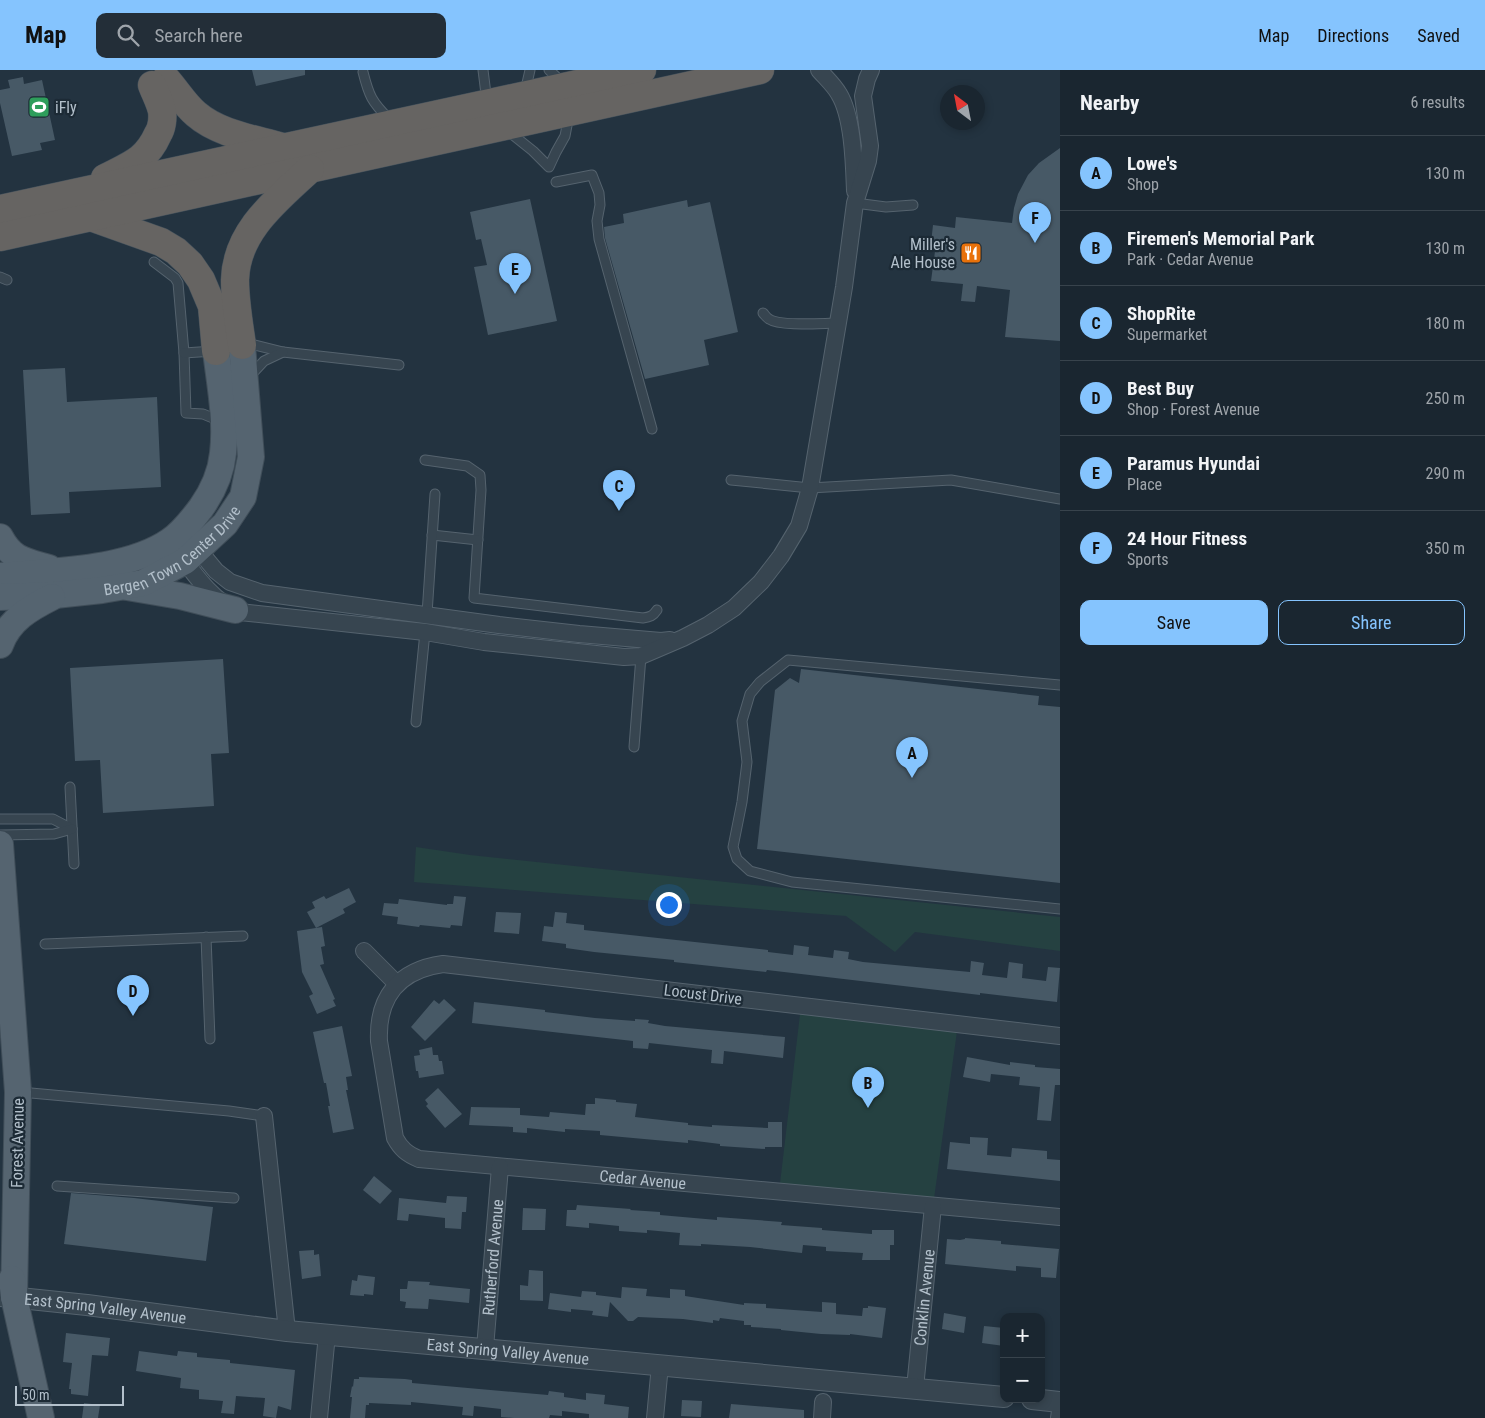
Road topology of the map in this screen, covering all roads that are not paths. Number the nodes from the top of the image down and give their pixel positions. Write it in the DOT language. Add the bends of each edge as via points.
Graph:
graph roads {
  1 [pos="482,70"];
  2 [pos="642,70"];
  3 [pos="760,70"];
  4 [pos="819,70"];
  5 [pos="871,70"];
  6 [pos="363,72"];
  7 [pos="156,76"];
  8 [pos="527,83"];
  9 [pos="562,89"];
  10 [pos="487,104"];
  11 [pos="392,123"];
  12 [pos="503,127"];
  13 [pos="286,148"];
  14 [pos="310,169"];
  15 [pos="556,182"];
  16 [pos="75,193"];
  17 [pos="855,203"];
  18 [pos="913,205"];
  19 [pos="0,209"];
  20 [pos="91,217"];
  21 [pos="0,236"];
  22 [pos="154,262"];
  23 [pos="763,313"];
  24 [pos="838,323"];
  25 [pos="229,348"];
  26 [pos="283,352"];
  27 [pos="184,353"];
  28 [pos="399,365"];
  29 [pos="245,381"];
  30 [pos="224,422"];
  31 [pos="652,429"];
  32 [pos="425,460"];
  33 [pos="731,480"];
  34 [pos="810,488"];
  35 [pos="435,494"];
  36 [pos="1060,499"];
  37 [pos="432,534"];
  38 [pos="0,536"];
  39 [pos="478,540"];
  40 [pos="184,545"];
  41 [pos="0,576"];
  42 [pos="57,583"];
  43 [pos="122,586"];
  44 [pos="0,597"];
  45 [pos="235,610"];
  46 [pos="657,610"];
  47 [pos="427,614"];
  48 [pos="425,632"];
  49 [pos="682,638"];
  50 [pos="0,645"];
  51 [pos="641,656"];
  52 [pos="1060,685"];
  53 [pos="416,722"];
  54 [pos="634,747"];
  55 [pos="70,787"];
  56 [pos="4,818"];
  57 [pos="72,829"];
  58 [pos="0,835"];
  59 [pos="3,852"];
  60 [pos="74,864"];
  61 [pos="1060,909"];
  62 [pos="243,936"];
  63 [pos="206,937"];
  64 [pos="45,944"];
  65 [pos="364,951"];
  66 [pos="397,984"];
  67 [pos="1060,1036"];
  68 [pos="210,1039"];
  69 [pos="18,1092"];
  70 [pos="264,1116"];
  71 [pos="0,1152"];
  72 [pos="500,1167"];
  73 [pos="57,1186"];
  74 [pos="234,1198"];
  75 [pos="933,1206"];
  76 [pos="1060,1217"];
  77 [pos="7,1296"];
  78 [pos="287,1330"];
  79 [pos="327,1334"];
  80 [pos="485,1348"];
  81 [pos="660,1365"];
  82 [pos="915,1388"];
  83 [pos="1000,1397"];
  84 [pos="1045,1400"];
  85 [pos="1060,1402"];
  86 [pos="1060,1411"];
  87 [pos="41,1418"];
  88 [pos="319,1418"];
  89 [pos="654,1418"];
  90 [pos="1059,1418"];
  1 -- 10 [label="lane"];
  2 -- 9 [label="highway"];
  3 -- 9 [label="highway"];
  4 -- 17 [label="street" via="840,94 846,109 854,158"];
  5 -- 17 [label="street" via="864,96 870,146"];
  6 -- 11 [label="lane" via="369,95"];
  7 -- 13 [label="highway" via="209,122"];
  7 -- 16 [label="highway" via="162,111 161,128 149,151 130,165"];
  8 -- 9 [label="highway"];
  8 -- 10 [label="highway"];
  9 -- 12 [label="highway"];
  9 -- 12 [label="lane" via="565,136 549,167"];
  10 -- 11 [label="highway"];
  11 -- 13 [label="highway"];
  12 -- 14 [label="highway"];
  13 -- 16 [label="highway"];
  14 -- 20 [label="highway"];
  14 -- 25 [label="highway" via="258,220 246,239 238,259"];
  15 -- 31 [label="lane" via="592,175 596,184 600,206 597,220 599,239"];
  16 -- 19 [label="highway"];
  17 -- 18 [label="lane" via="886,207"];
  17 -- 24 [label="street"];
  20 -- 21 [label="highway"];
  20 -- 25 [label="highway" via="161,242 190,264 201,280"];
  22 -- 27 [label="lane" via="178,283"];
  23 -- 24 [label="lane" via="774,321"];
  24 -- 34 [label="street"];
  25 -- 26 [label="lane" via="255,345"];
  25 -- 27 [label="lane"];
  25 -- 29 [label="main road, Bergen Town Center Drive"];
  25 -- 30 [label="main road, Bergen Town Center Drive"];
  26 -- 28 [label="lane"];
  26 -- 29 [label="lane" via="264,361"];
  27 -- 30 [label="lane" via="186,413 203,414"];
  29 -- 40 [label="main road, Bergen Town Center Drive" via="251,457 243,497 225,524"];
  30 -- 40 [label="main road, Bergen Town Center Drive" via="220,474 192,521"];
  32 -- 39 [label="lane" via="467,466 480,475"];
  33 -- 34 [label="lane"];
  34 -- 36 [label="lane" via="951,480"];
  34 -- 49 [label="street" via="799,526 761,582 734,608"];
  35 -- 37 [label="lane"];
  37 -- 39 [label="lane"];
  37 -- 47 [label="lane"];
  38 -- 42 [label="main road" via="5,547 20,560"];
  39 -- 46 [label="lane" via="474,598 643,618 650,618"];
  40 -- 42 [label="main road, Bergen Town Center Drive"];
  40 -- 43 [label="main road, Bergen Town Center Drive" via="143,582"];
  40 -- 45 [label="street" via="198,579 216,598"];
  40 -- 47 [label="street" via="230,582 262,593"];
  41 -- 42 [label="main road, Bergen Town Center Drive"];
  42 -- 43 [label="main road, Bergen Town Center Drive"];
  42 -- 44 [label="main road, Bergen Town Center Drive"];
  42 -- 50 [label="main road" via="16,618"];
  43 -- 45 [label="main road"];
  45 -- 48 [label="street"];
  47 -- 49 [label="street" via="579,634 661,641"];
  48 -- 51 [label="street" via="484,642 624,657"];
  48 -- 53 [label="lane"];
  49 -- 51 [label="street"];
  51 -- 54 [label="lane"];
  52 -- 61 [label="lane" via="788,660 750,694 742,721 747,762 733,847 737,859 750,871 792,882"];
  55 -- 57 [label="lane"];
  56 -- 57 [label="lane" via="53,819"];
  57 -- 59 [label="lane"];
  57 -- 60 [label="lane"];
  58 -- 59 [label="lane"];
  59 -- 69 [label="main road, Forest Avenue"];
  62 -- 63 [label="lane"];
  63 -- 64 [label="lane"];
  63 -- 68 [label="lane"];
  65 -- 66 [label="street"];
  66 -- 67 [label="street, Locust Drive" via="413,972 443,964"];
  66 -- 72 [label="street, Cedar Avenue" via="381,1009 378,1025 395,1138 408,1155 419,1159"];
  69 -- 70 [label="lane"];
  69 -- 77 [label="main road, Forest Avenue"];
  70 -- 78 [label="street"];
  71 -- 77 [label="main road, Forest Avenue"];
  72 -- 75 [label="street, Cedar Avenue"];
  72 -- 80 [label="street, Rutherford Avenue"];
  73 -- 74 [label="lane"];
  75 -- 76 [label="street, Cedar Avenue"];
  75 -- 82 [label="street, Conklin Avenue"];
  77 -- 78 [label="street, East Spring Valley Avenue"];
  77 -- 87 [label="main road"];
  78 -- 79 [label="street, East Spring Valley Avenue"];
  79 -- 80 [label="street, East Spring Valley Avenue"];
  79 -- 88 [label="street"];
  80 -- 81 [label="street, East Spring Valley Avenue"];
  81 -- 82 [label="street, East Spring Valley Avenue"];
  81 -- 89 [label="street"];
  82 -- 83 [label="street, East Spring Valley Avenue"];
  84 -- 85 [label="street"];
  86 -- 90 [label="street"];
}
